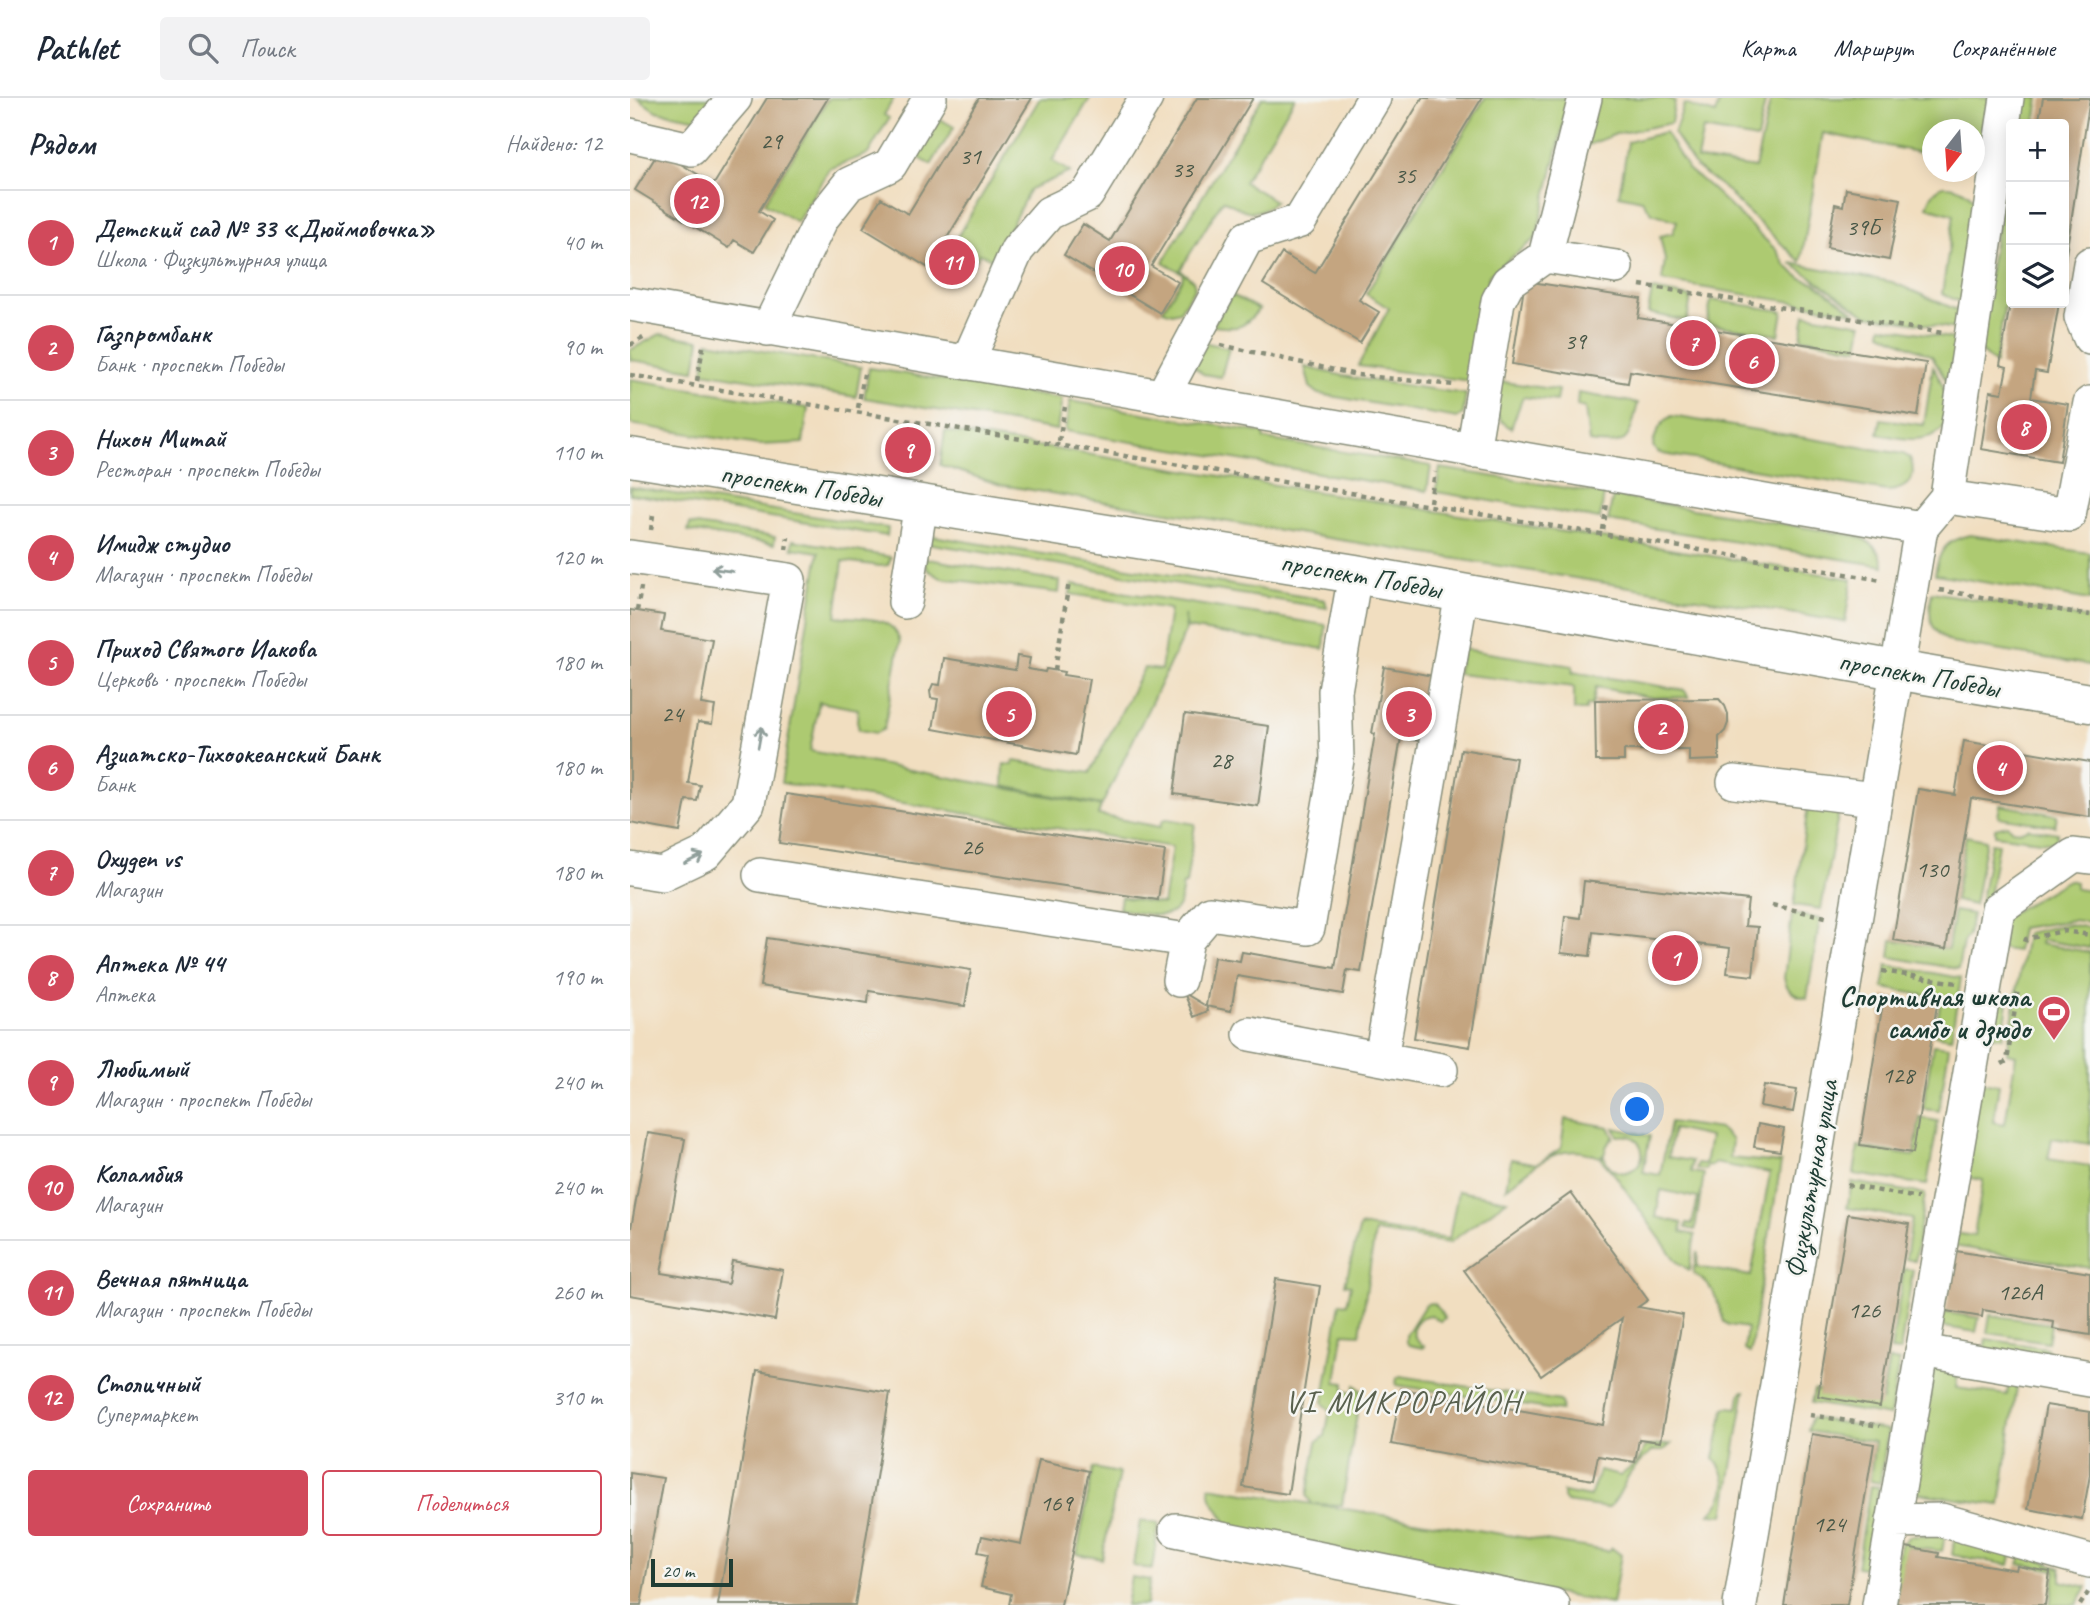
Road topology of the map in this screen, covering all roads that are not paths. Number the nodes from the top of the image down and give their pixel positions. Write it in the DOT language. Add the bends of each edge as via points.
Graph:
graph roads {
  1 [pos="735,98"];
  2 [pos="930,98"];
  3 [pos="1146,98"];
  4 [pos="1374,98"];
  5 [pos="1585,98"];
  6 [pos="2007,98"];
  7 [pos="630,135"];
  8 [pos="1545,256"];
  9 [pos="2090,264"];
  10 [pos="1616,267"];
  11 [pos="630,304"];
  12 [pos="768,329"];
  13 [pos="2090,338"];
  14 [pos="967,363"];
  15 [pos="1162,397"];
  16 [pos="2090,403"];
  17 [pos="1473,451"];
  18 [pos="630,457"];
  19 [pos="1947,497"];
  20 [pos="921,504"];
  21 [pos="1921,528"];
  22 [pos="636,568"];
  23 [pos="1355,574"];
  24 [pos="1462,593"];
  25 [pos="905,602"];
  26 [pos="1896,670"];
  27 [pos="2090,703"];
  28 [pos="1734,782"];
  29 [pos="1874,799"];
  30 [pos="2090,858"];
  31 [pos="630,869"];
  32 [pos="760,875"];
  33 [pos="1187,940"];
  34 [pos="1180,980"];
  35 [pos="1250,1034"];
  36 [pos="1381,1058"];
  37 [pos="1441,1070"];
  38 [pos="1922,1350"];
  39 [pos="2090,1380"];
  40 [pos="1894,1521"];
  41 [pos="1175,1530"];
  42 [pos="2090,1561"];
  43 [pos="1553,1605"];
  44 [pos="1740,1605"];
  45 [pos="1879,1605"];
  1 -- 7 [label="street" via="691,149"];
  2 -- 12 [label="street" via="890,165 849,184 822,218"];
  3 -- 14 [label="street" via="1087,195 1049,213 1017,250"];
  4 -- 15 [label="street" via="1300,221 1247,238"];
  5 -- 8 [label="street"];
  6 -- 19 [label="street"];
  8 -- 10 [label="street"];
  8 -- 17 [label="street" via="1508,282 1498,301"];
  9 -- 13 [label="street" via="2081,317"];
  11 -- 12 [label="street"];
  12 -- 14 [label="street"];
  14 -- 15 [label="street"];
  15 -- 17 [label="street"];
  16 -- 19 [label="street" via="2069,515"];
  17 -- 21 [label="street"];
  18 -- 20 [label="main road, проспект Победы"];
  19 -- 21 [label="street"];
  20 -- 23 [label="main road, проспект Победы"];
  20 -- 25 [label="street"];
  21 -- 26 [label="street, Физкультурная улица"];
  31 -- 22 [label="street, one-way" via="662,874 706,853 748,804 789,580"];
  23 -- 24 [label="main road, проспект Победы"];
  23 -- 33 [label="street" via="1335,691 1337,760 1308,928 1210,913"];
  24 -- 26 [label="main road, проспект Победы"];
  24 -- 36 [label="street"];
  26 -- 27 [label="main road, проспект Победы"];
  26 -- 29 [label="street, Физкультурная улица"];
  28 -- 29 [label="street"];
  29 -- 44 [label="street, Физкультурная улица" via="1733,1563"];
  30 -- 38 [label="street" via="2074,855 1998,909"];
  32 -- 33 [label="street"];
  33 -- 34 [label="street"];
  35 -- 36 [label="street"];
  36 -- 37 [label="street"];
  38 -- 39 [label="street"];
  38 -- 40 [label="street"];
  40 -- 42 [label="street" via="1941,1520"];
  40 -- 45 [label="street"];
  41 -- 43 [label="street"];
}
